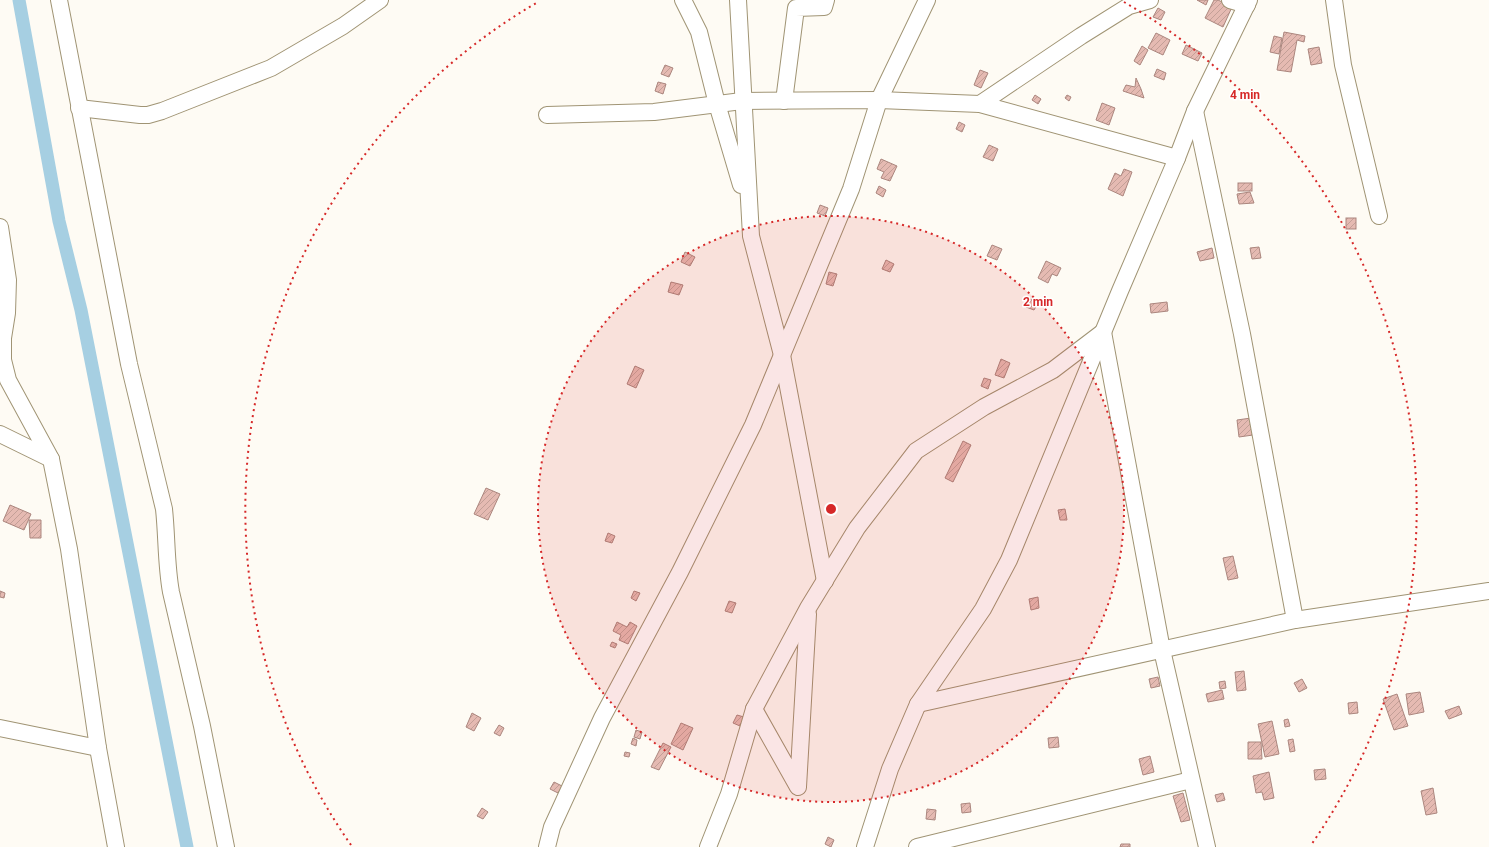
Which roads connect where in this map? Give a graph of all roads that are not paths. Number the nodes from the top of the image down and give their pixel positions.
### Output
1 (59, 0) edge
2 (380, 0) edge
3 (683, 0) edge
4 (738, 0) edge
5 (826, 0) edge
6 (927, 0) edge
7 (1150, 0) edge
8 (1230, 0) edge
9 (1334, 0) edge
10 (1122, 3) edge
11 (1248, 3) edge
12 (880, 100) junction
13 (742, 101) junction
14 (784, 101) junction
15 (717, 104) junction
16 (980, 104) junction
17 (79, 108) junction
18 (1195, 110) junction
19 (547, 116) dead end
20 (1177, 158) junction
21 (749, 212) junction
22 (1379, 216) dead end
23 (0, 227) edge
24 (1103, 332) junction
25 (782, 355) junction
26 (0, 434) edge
27 (51, 459) junction
28 (825, 581) junction
29 (1489, 591) edge
30 (808, 608) junction
31 (1295, 620) junction
32 (1162, 650) junction
33 (918, 704) junction
34 (754, 709) junction
35 (0, 728) edge
36 (98, 748) junction
37 (1191, 780) junction
38 (116, 847) edge
39 (226, 847) edge
40 (547, 847) edge
41 (708, 847) edge
42 (864, 847) edge
43 (917, 847) edge
44 (1206, 847) edge

1 - 17 street
2 - 17 street
3 - 15 street
4 - 13 street
5 - 14 street
6 - 12 street
7 - 10 street
8 - 11 street
9 - 22 street
10 - 16 street
11 - 18 street
12 - 14 street
12 - 16 street
12 - 25 street
13 - 14 street
13 - 15 street
13 - 21 street
15 - 19 street
15 - 21 street
16 - 20 street
17 - 39 street
18 - 20 street
18 - 31 street
20 - 24 street
21 - 25 street
23 - 27 street
24 - 28 street
24 - 32 street
24 - 33 street
25 - 28 street
25 - 40 street
26 - 27 street
27 - 36 street
28 - 30 street
29 - 31 street
30 - 34 street
30 - 34 street
31 - 32 street
32 - 33 street
32 - 37 street
33 - 42 street
34 - 41 street
35 - 36 street
36 - 38 street
37 - 43 street
37 - 44 street

